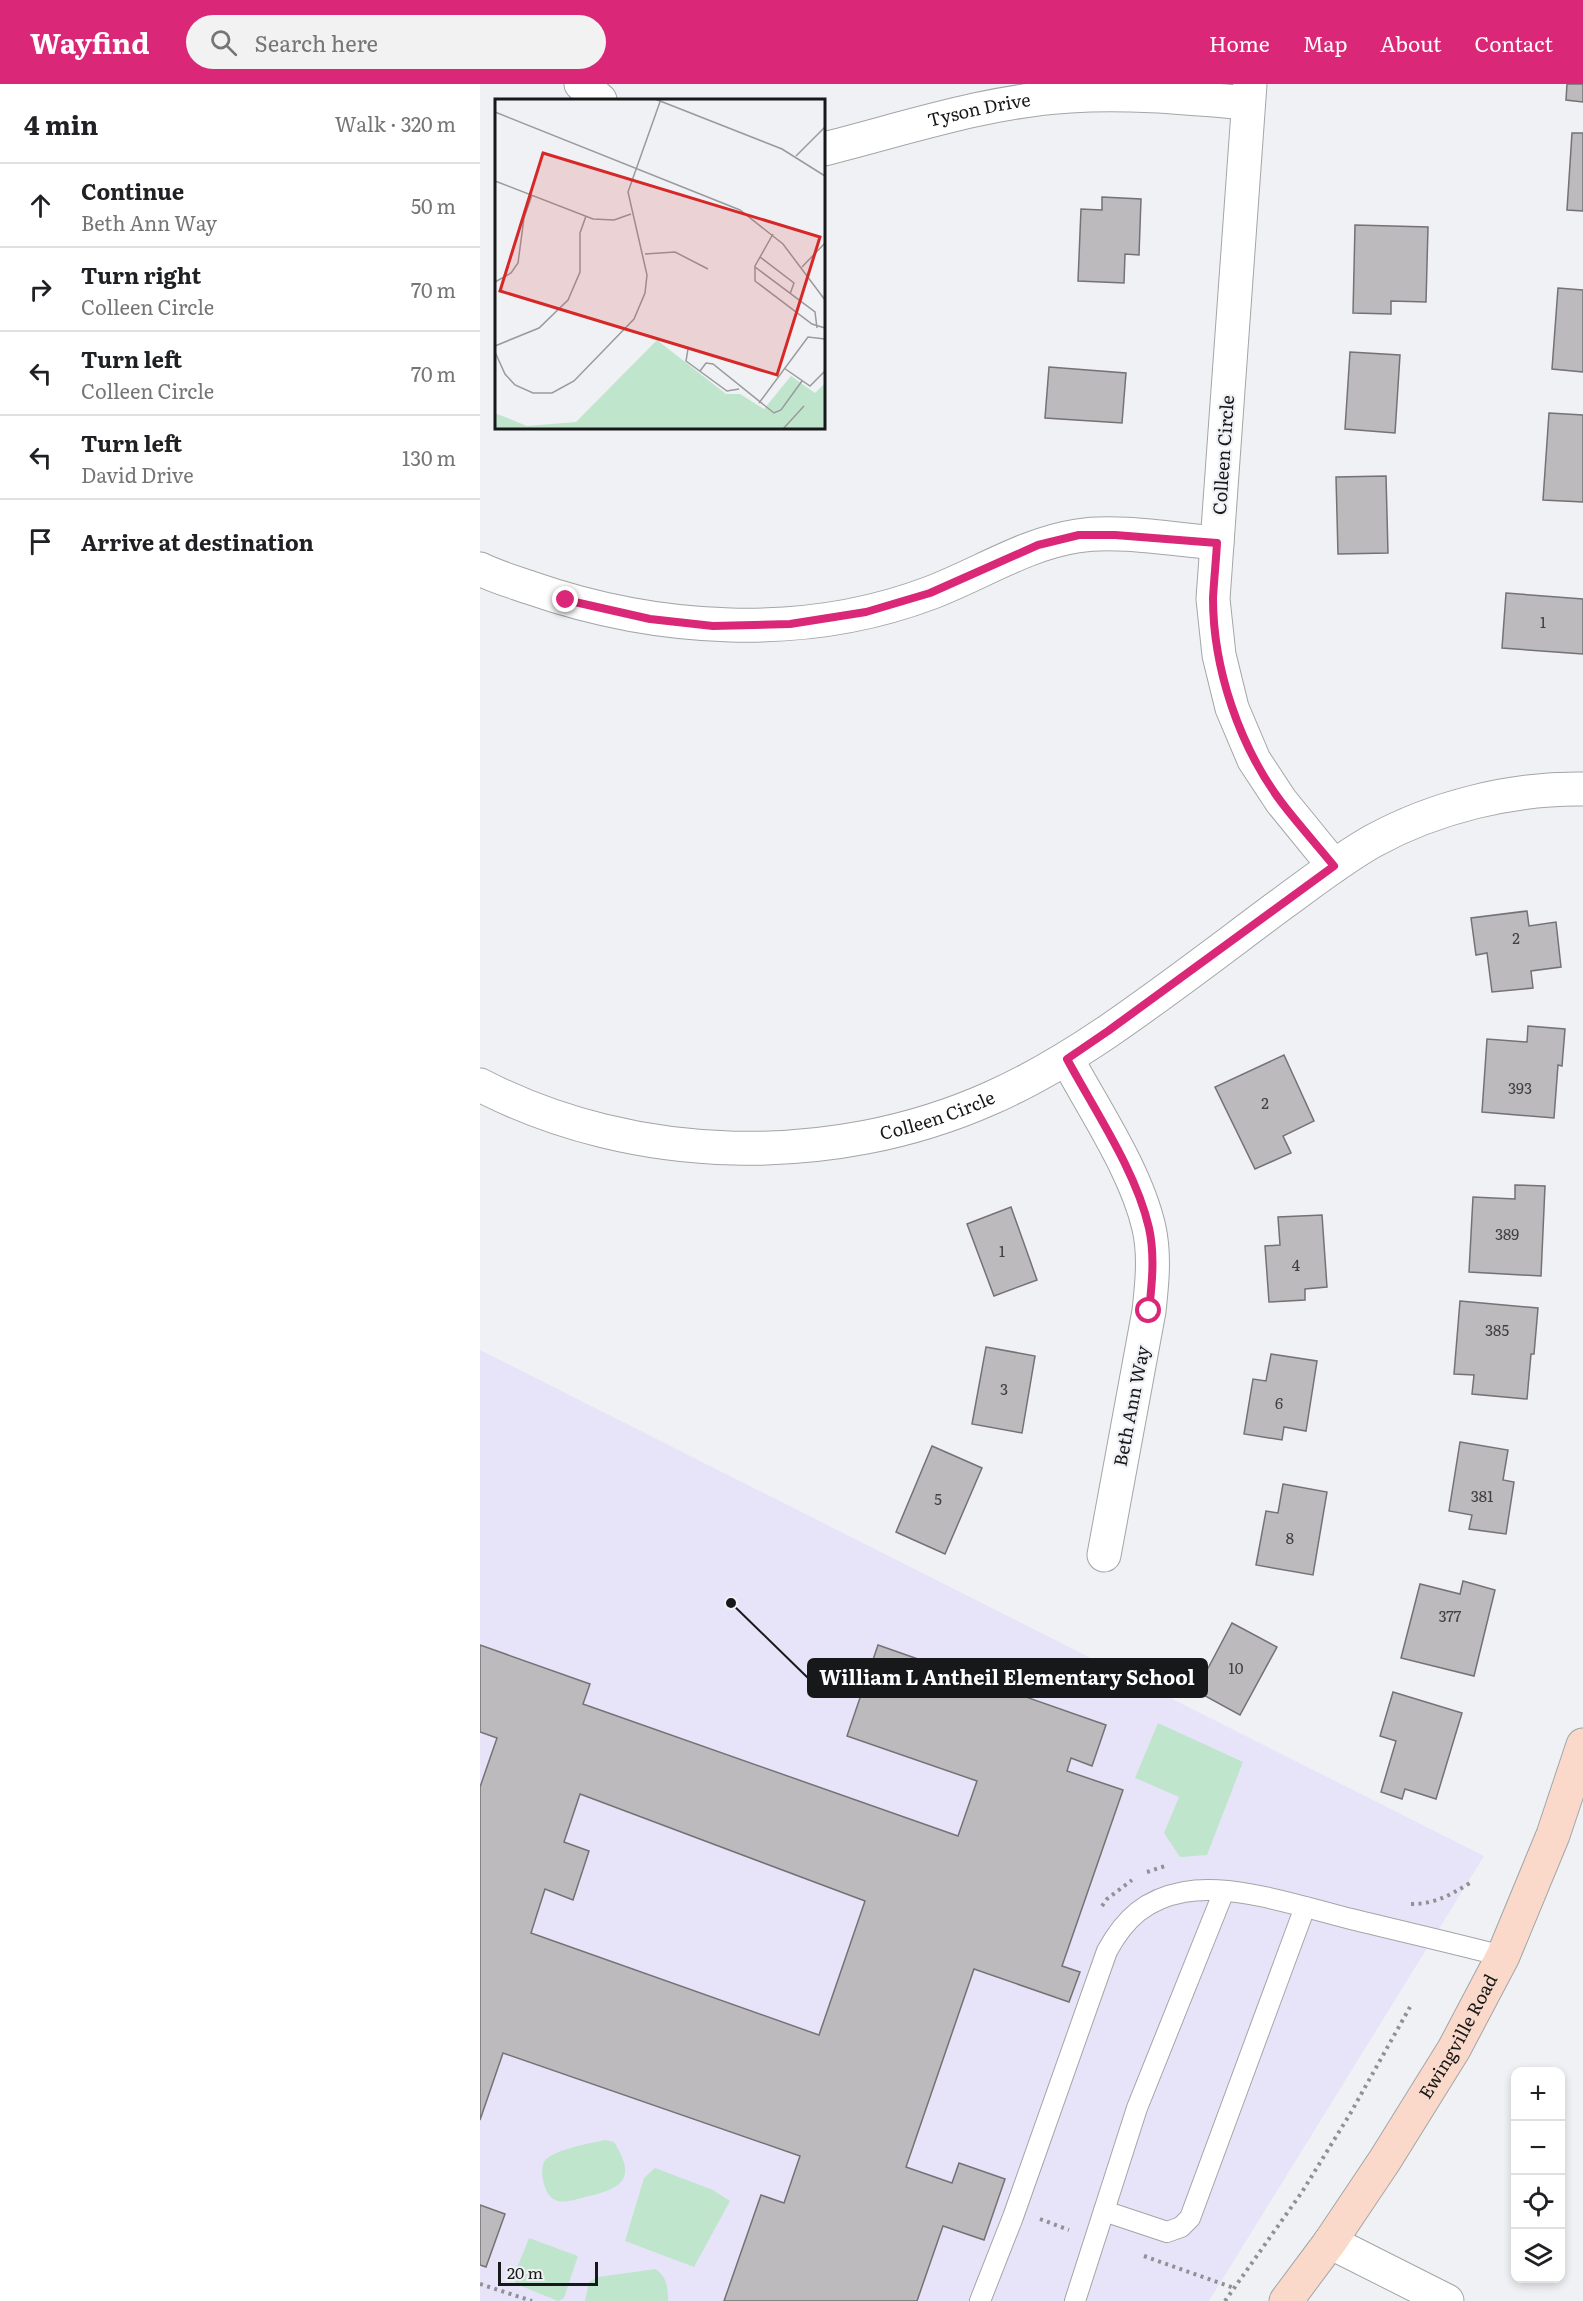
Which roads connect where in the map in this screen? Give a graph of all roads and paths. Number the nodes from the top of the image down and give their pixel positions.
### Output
1 (581, 84) edge
2 (1249, 93) edge
3 (599, 99) edge
4 (825, 149) edge
5 (1217, 543) junction
6 (480, 569) edge
7 (1583, 789) edge
8 (1334, 866) junction
9 (1067, 1059) junction
10 (480, 1085) edge
11 (1104, 1555) dead end
12 (1583, 1745) edge
13 (1224, 1891) junction
14 (1305, 1907) junction
15 (1503, 1956) junction
16 (1410, 2007) dead end
17 (1104, 2211) junction
18 (1330, 2242) junction
19 (480, 2284) edge
20 (532, 2301) edge
21 (980, 2301) edge
22 (1075, 2301) edge
23 (1225, 2301) edge
24 (1286, 2301) edge
25 (1448, 2301) edge

1 - 3 street
2 - 4 street, Tyson Drive
2 - 5 street, Colleen Circle
5 - 6 street
5 - 8 street, Colleen Circle
7 - 8 street, Colleen Circle
8 - 9 street, Colleen Circle
9 - 10 street, Colleen Circle
9 - 11 street, Beth Ann Way
12 - 15 main road, Ewingville Road
13 - 14 lane
13 - 17 lane
13 - 21 lane
14 - 15 lane
14 - 17 lane
15 - 18 main road, Ewingville Road
16 - 23 path
17 - 22 lane
18 - 24 main road, Ewingville Road
18 - 25 street
19 - 20 path

